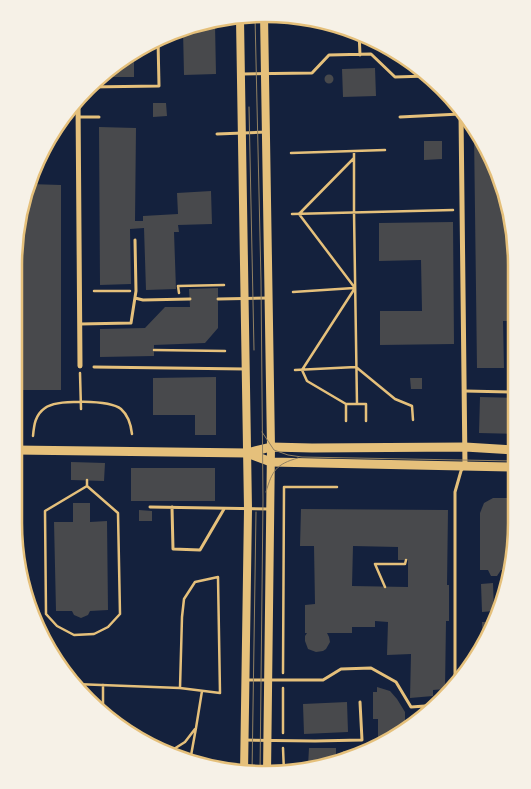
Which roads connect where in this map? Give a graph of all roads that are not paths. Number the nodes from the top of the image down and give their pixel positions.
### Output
1 (264, 22) edge
2 (240, 24) edge
3 (359, 42) edge
4 (158, 48) edge
5 (360, 54) junction
6 (265, 73) junction
7 (241, 74) junction
8 (417, 76) edge
9 (102, 86) edge
10 (78, 112) edge
11 (455, 114) edge
12 (78, 117) junction
13 (99, 117) dead end
14 (400, 117) dead end
15 (461, 122) edge
16 (266, 132) junction
17 (242, 133) junction
18 (217, 134) dead end
19 (135, 240) dead end
20 (135, 298) junction
21 (218, 298) dead end
22 (244, 298) junction
23 (269, 298) junction
24 (190, 299) dead end
25 (80, 324) junction
26 (80, 366) road end
27 (94, 367) dead end
28 (245, 369) junction
29 (465, 391) junction
30 (508, 392) edge
31 (271, 447) junction
32 (465, 447) junction
33 (22, 450) edge
34 (508, 450) edge
35 (247, 453) junction
36 (271, 462) junction
37 (465, 466) junction
38 (508, 467) edge
39 (150, 507) dead end
40 (172, 507) junction
41 (225, 508) junction
42 (248, 509) junction
43 (271, 509) junction
44 (455, 675) edge
45 (245, 680) junction
46 (268, 680) junction
47 (360, 702) dead end
48 (425, 706) edge
49 (244, 740) junction
50 (268, 740) junction
51 (244, 765) edge
52 (267, 766) edge

1 - 6 street
2 - 7 street
3 - 5 lane
4 - 9 lane
5 - 6 lane
5 - 8 lane
6 - 7 lane
6 - 16 street
7 - 17 street
10 - 12 street
11 - 14 lane
12 - 13 lane
12 - 25 street
15 - 29 street
16 - 17 lane
16 - 23 street
17 - 18 lane
17 - 22 street
19 - 20 lane
20 - 24 lane
20 - 25 lane
21 - 22 lane
22 - 23 lane
22 - 28 street
23 - 31 street
25 - 26 street
27 - 28 lane
28 - 35 street
29 - 30 lane
29 - 32 street
31 - 32 main road
31 - 35 main road
31 - 36 street
32 - 34 main road
32 - 37 street
33 - 35 main road
35 - 36 main road
35 - 42 street
36 - 37 main road
36 - 43 street
37 - 38 main road
37 - 44 lane
39 - 40 lane
40 - 41 lane
40 - 41 lane
41 - 42 lane
42 - 43 lane
42 - 45 street
43 - 46 street
45 - 46 lane
45 - 49 street
46 - 48 lane
46 - 50 street
47 - 50 lane
49 - 50 lane
49 - 51 street
50 - 52 street

